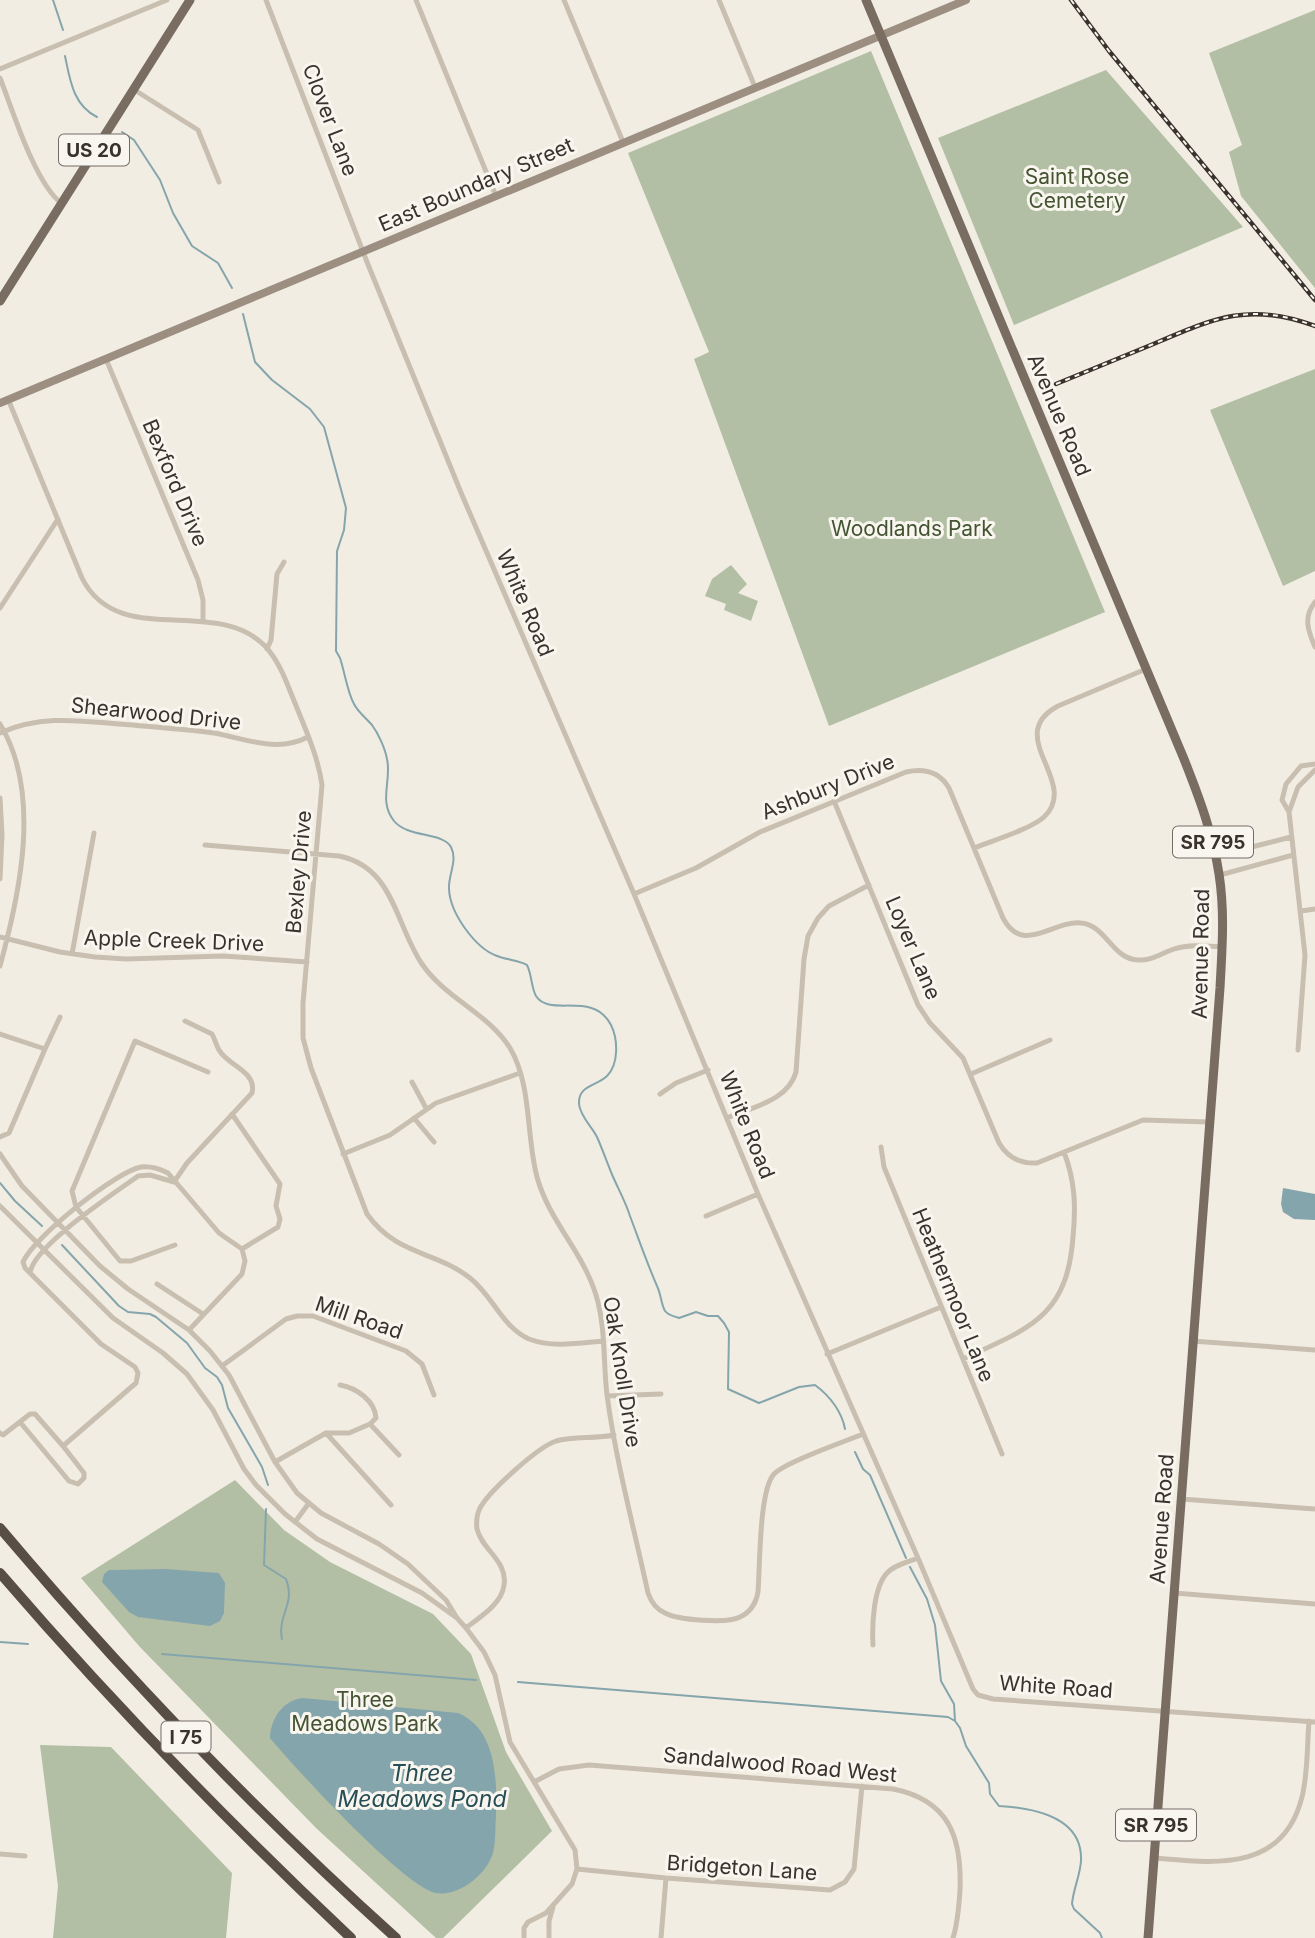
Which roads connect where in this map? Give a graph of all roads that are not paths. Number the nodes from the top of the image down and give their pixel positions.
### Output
1 (167, 0) edge
2 (190, 0) edge
3 (266, 0) edge
4 (416, 0) edge
5 (564, 0) edge
6 (719, 0) edge
7 (866, 0) edge
8 (966, 0) edge
9 (881, 35) junction
10 (0, 69) edge
11 (0, 78) edge
12 (755, 88) junction
13 (134, 89) junction
14 (623, 142) junction
15 (219, 182) dead end
16 (496, 196) junction
17 (61, 202) junction
18 (363, 251) junction
19 (0, 301) edge
20 (106, 359) junction
21 (4, 401) edge
22 (58, 519) junction
23 (284, 562) dead end
24 (1315, 602) edge
25 (0, 608) edge
26 (203, 622) junction
27 (1315, 647) edge
28 (267, 649) junction
29 (1146, 669) junction
30 (0, 724) edge
31 (2, 732) edge
32 (308, 737) junction
33 (1315, 764) edge
34 (1315, 770) edge
35 (0, 798) edge
36 (834, 801) junction
37 (1289, 812) junction
38 (94, 833) dead end
39 (1291, 836) junction
40 (205, 845) dead end
41 (974, 848) junction
42 (316, 854) junction
43 (1293, 855) junction
44 (1216, 856) junction
45 (1220, 875) junction
46 (0, 879) edge
47 (869, 885) junction
48 (634, 894) junction
49 (1315, 909) edge
50 (1301, 911) junction
51 (0, 937) edge
52 (8, 939) junction
53 (1223, 947) junction
54 (72, 954) junction
55 (307, 962) junction
56 (0, 966) edge
57 (60, 1017) dead end
58 (185, 1021) dead end
59 (0, 1034) edge
60 (1050, 1040) dead end
61 (45, 1049) junction
62 (1298, 1050) dead end
63 (708, 1070) junction
64 (208, 1072) dead end
65 (520, 1073) junction
66 (971, 1074) junction
67 (412, 1082) dead end
68 (660, 1094) dead end
69 (426, 1108) junction
70 (232, 1114) junction
71 (414, 1118) junction
72 (727, 1118) junction
73 (1209, 1122) junction
74 (0, 1137) edge
75 (434, 1142) dead end
76 (881, 1147) dead end
77 (1064, 1152) junction
78 (0, 1154) edge
79 (343, 1154) junction
80 (174, 1182) junction
81 (758, 1194) junction
82 (0, 1206) edge
83 (76, 1207) junction
84 (84, 1215) junction
85 (706, 1216) dead end
86 (58, 1223) junction
87 (64, 1230) junction
88 (37, 1244) junction
89 (175, 1245) dead end
90 (243, 1249) junction
91 (44, 1251) junction
92 (30, 1273) junction
93 (157, 1284) dead end
94 (941, 1307) junction
95 (203, 1314) junction
96 (189, 1330) junction
97 (603, 1341) junction
98 (1192, 1341) junction
99 (1315, 1350) edge
100 (827, 1354) junction
101 (963, 1359) junction
102 (222, 1366) junction
103 (340, 1385) dead end
104 (661, 1394) dead end
105 (434, 1395) dead end
106 (607, 1396) junction
107 (20, 1422) junction
108 (370, 1424) junction
109 (0, 1433) edge
110 (326, 1433) junction
111 (863, 1434) junction
112 (614, 1435) junction
113 (63, 1446) junction
114 (1002, 1454) dead end
115 (399, 1455) dead end
116 (275, 1462) junction
117 (1181, 1499) junction
118 (309, 1503) junction
119 (391, 1505) dead end
120 (1315, 1509) edge
121 (295, 1522) junction
122 (0, 1528) edge
123 (918, 1558) junction
124 (0, 1573) edge
125 (1174, 1593) junction
126 (1315, 1604) edge
127 (457, 1618) junction
128 (466, 1628) junction
129 (873, 1645) dead end
130 (1165, 1711) junction
131 (1312, 1722) edge
132 (534, 1782) junction
133 (862, 1786) junction
134 (0, 1854) edge
135 (25, 1856) dead end
136 (1154, 1858) junction
137 (577, 1869) junction
138 (666, 1878) junction
139 (556, 1902) junction
140 (351, 1938) edge
141 (396, 1938) edge
142 (524, 1938) edge
143 (549, 1938) edge
144 (662, 1938) edge
145 (953, 1938) edge
146 (1148, 1938) edge

1 - 10 street
2 - 13 main road, US 20
3 - 18 street, Clover Lane
4 - 16 street
5 - 14 street
6 - 12 street
7 - 9 main road, SR 795
8 - 9 street, East Boundary Street
9 - 12 street, East Boundary Street
9 - 29 main road, Avenue Road / SR 795
11 - 17 street
12 - 14 street, East Boundary Street
13 - 15 street
13 - 17 main road, US 20
14 - 16 street, East Boundary Street
16 - 18 street, East Boundary Street
17 - 19 main road, US 20
18 - 20 street, East Boundary Street
18 - 48 street, White Road
20 - 21 street, East Boundary Street
20 - 26 street, Bexford Drive
21 - 22 street, Bexley Drive
22 - 25 street
22 - 26 street, Bexley Drive
23 - 28 street
24 - 27 street
26 - 28 street, Bexley Drive
28 - 32 street, Bexley Drive
29 - 41 street
29 - 44 main road, Avenue Road / SR 795
30 - 31 street
31 - 32 street, Shearwood Drive
31 - 52 street
32 - 42 street, Bexley Drive
33 - 37 street
34 - 37 street
35 - 46 street
36 - 41 street, Ashbury Drive
36 - 47 street, Loyer Lane
36 - 48 street, Ashbury Drive
37 - 39 street
38 - 54 street
39 - 43 street
39 - 44 street
40 - 42 street, Oak Knoll Drive
41 - 53 street, Ashbury Drive
42 - 55 street, Bexley Drive
42 - 65 street, Oak Knoll Drive
43 - 45 street
43 - 50 street
44 - 45 main road, Avenue Road / SR 795
45 - 53 main road, Avenue Road / SR 795
47 - 66 street, Loyer Lane
47 - 72 street
48 - 63 street, White Road
49 - 50 street
50 - 62 street
51 - 52 street, Apple Creek Drive
52 - 54 street, Apple Creek Drive
52 - 56 street
53 - 73 main road, Avenue Road / SR 795
54 - 55 street, Apple Creek Drive
55 - 79 street, Bexley Drive
57 - 61 street
58 - 70 street
59 - 61 street
60 - 66 street
61 - 74 street
63 - 68 street
63 - 72 street, White Road
64 - 83 street
65 - 69 street
65 - 97 street, Oak Knoll Drive
66 - 77 street, Loyer Lane
67 - 69 street
69 - 71 street
70 - 80 street
70 - 90 street
71 - 75 street
71 - 79 street
72 - 81 street, White Road
73 - 77 street, Loyer Lane
73 - 98 main road, Avenue Road / SR 795
76 - 94 street, Heathermoor Lane
77 - 101 street
78 - 86 street
79 - 97 street, Bexley Drive
80 - 83 street
80 - 84 street
80 - 90 street
81 - 85 street
81 - 100 street, White Road
82 - 88 street
83 - 84 street
83 - 86 street
84 - 87 street
84 - 89 street
86 - 87 street
86 - 88 street
87 - 91 street
87 - 96 street
88 - 91 street
88 - 92 street
90 - 95 street
91 - 92 street
91 - 121 street
92 - 113 street
93 - 95 street
94 - 100 street
94 - 101 street, Heathermoor Lane
95 - 96 street
96 - 102 street
97 - 106 street, Oak Knoll Drive
98 - 99 street
98 - 117 main road, Avenue Road / SR 795
100 - 111 street, White Road
101 - 114 street, Heathermoor Lane
102 - 105 street, Mill Road
102 - 116 street
103 - 108 street
104 - 106 street
106 - 112 street, Oak Knoll Drive
107 - 109 street
107 - 113 street
107 - 113 street
108 - 110 street
108 - 115 street
110 - 116 street
110 - 119 street
111 - 112 street, Oak Knoll Drive
111 - 123 street, White Road
112 - 128 street
116 - 118 street
117 - 120 street
117 - 125 main road, Avenue Road / SR 795
118 - 121 street
118 - 127 street
121 - 127 street
122 - 141 highway, I 75
123 - 129 street
123 - 130 street, White Road
124 - 140 highway, I 75
125 - 126 street
125 - 130 main road, Avenue Road / SR 795
127 - 128 street
128 - 132 street
130 - 131 street, White Road
130 - 136 main road, Avenue Road / SR 795
131 - 136 street
132 - 133 street, Sandalwood Road West
132 - 137 street
133 - 138 street, Bridgeton Lane
133 - 145 street, Sandalwood Road West
134 - 135 street
136 - 146 main road, Avenue Road / SR 795
137 - 138 street, Bridgeton Lane
137 - 139 street
138 - 144 street
139 - 142 street
139 - 143 street

